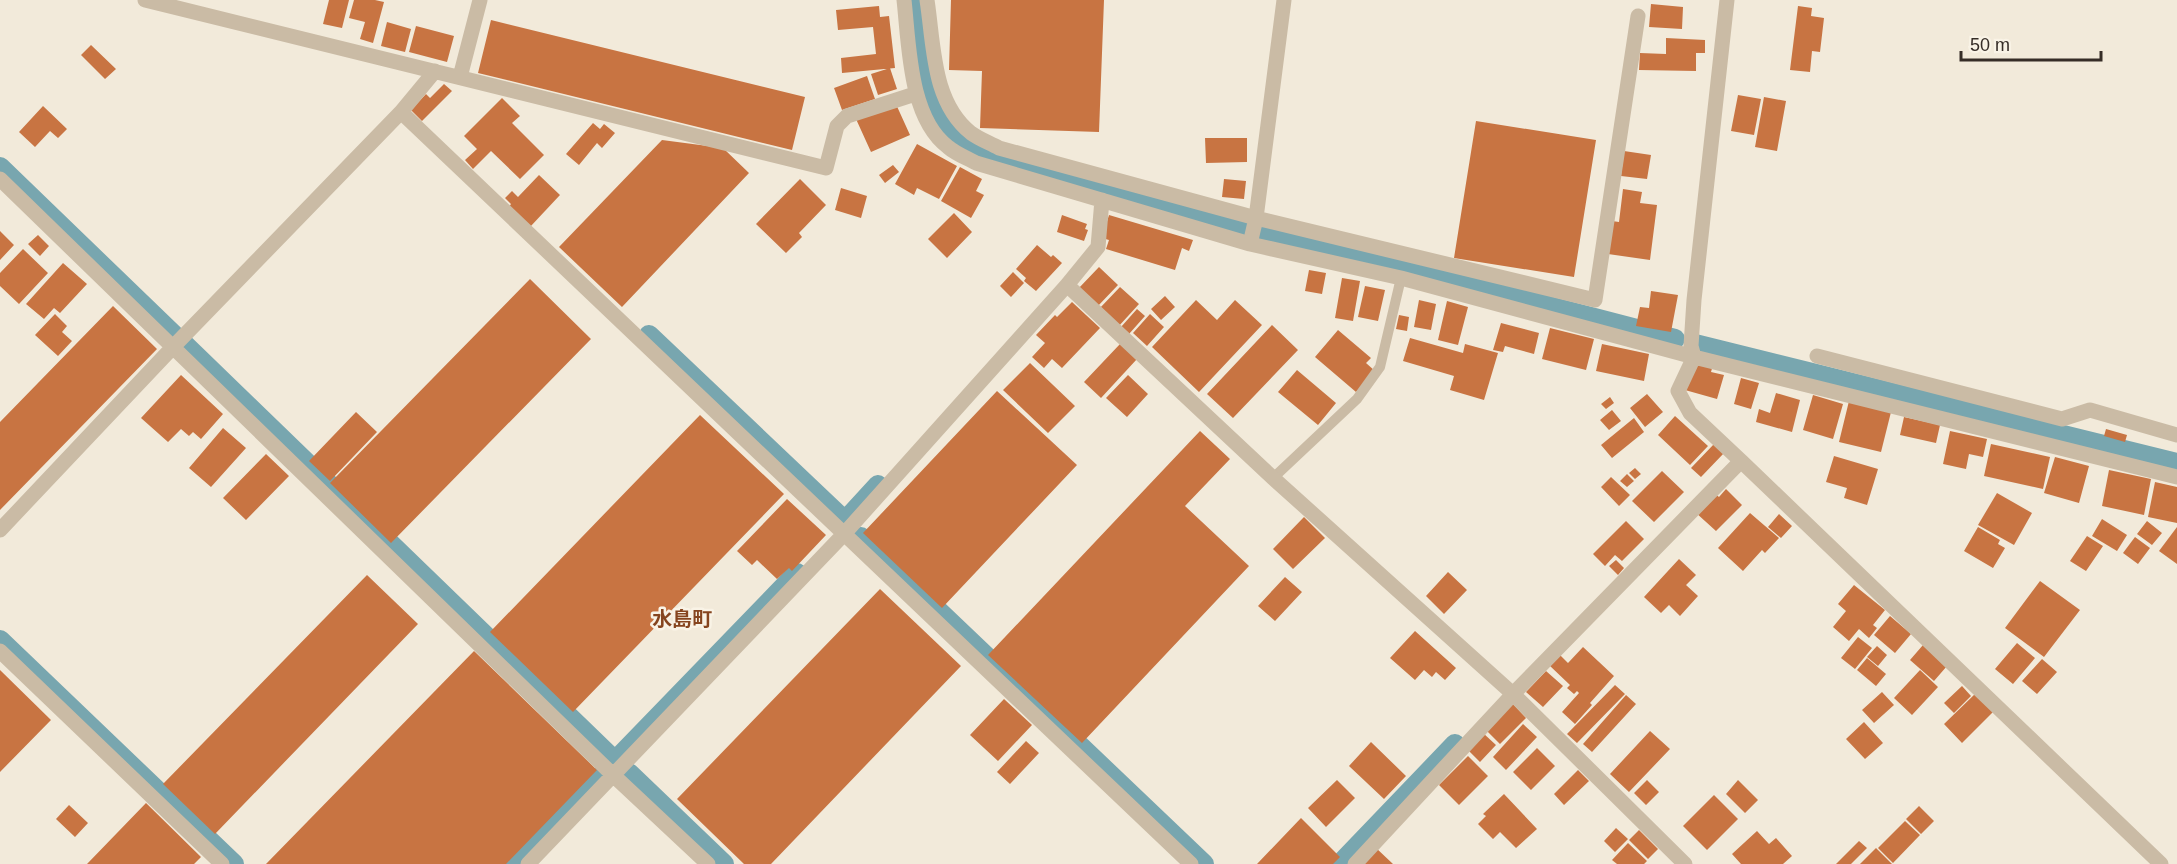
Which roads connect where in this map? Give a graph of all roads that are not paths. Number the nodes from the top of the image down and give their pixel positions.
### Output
1 (145, 0) edge
2 (480, 0) edge
3 (904, 0) edge
4 (927, 0) edge
5 (1284, 0) edge
6 (1727, 0) edge
7 (1638, 16) dead end
8 (435, 71) junction
9 (460, 77) junction
10 (915, 94) junction
11 (401, 112) junction
12 (925, 117) junction
13 (949, 123) junction
14 (0, 179) edge
15 (1102, 200) junction
16 (1256, 218) junction
17 (1250, 244) junction
18 (1401, 278) junction
19 (1067, 285) junction
20 (173, 347) junction
21 (1816, 356) dead end
22 (1694, 357) junction
23 (2177, 435) edge
24 (1741, 461) junction
25 (2177, 477) edge
26 (1273, 478) junction
27 (0, 530) edge
28 (844, 534) junction
29 (0, 651) edge
30 (1513, 694) junction
31 (613, 775) junction
32 (222, 864) edge
33 (528, 864) edge
34 (708, 864) edge
35 (1191, 864) edge
36 (1355, 864) edge
37 (1685, 864) edge
38 (2161, 864) edge

1 - 8 street
2 - 9 street
3 - 10 street
4 - 13 street
5 - 16 street
6 - 22 street
7 - 16 street
8 - 9 street
8 - 11 street
9 - 10 street
10 - 12 street
11 - 20 street
11 - 28 street
12 - 13 street
12 - 15 street
13 - 16 street
14 - 20 street
15 - 17 street
15 - 19 street
16 - 17 street
17 - 18 street
18 - 22 street
18 - 26 lane
19 - 26 street
19 - 28 street
20 - 27 street
20 - 31 street
21 - 23 street
22 - 24 street
22 - 25 street
24 - 30 street
24 - 38 street
26 - 30 street
28 - 31 street
28 - 35 street
29 - 32 street
30 - 36 street
30 - 37 street
31 - 33 street
31 - 34 street

